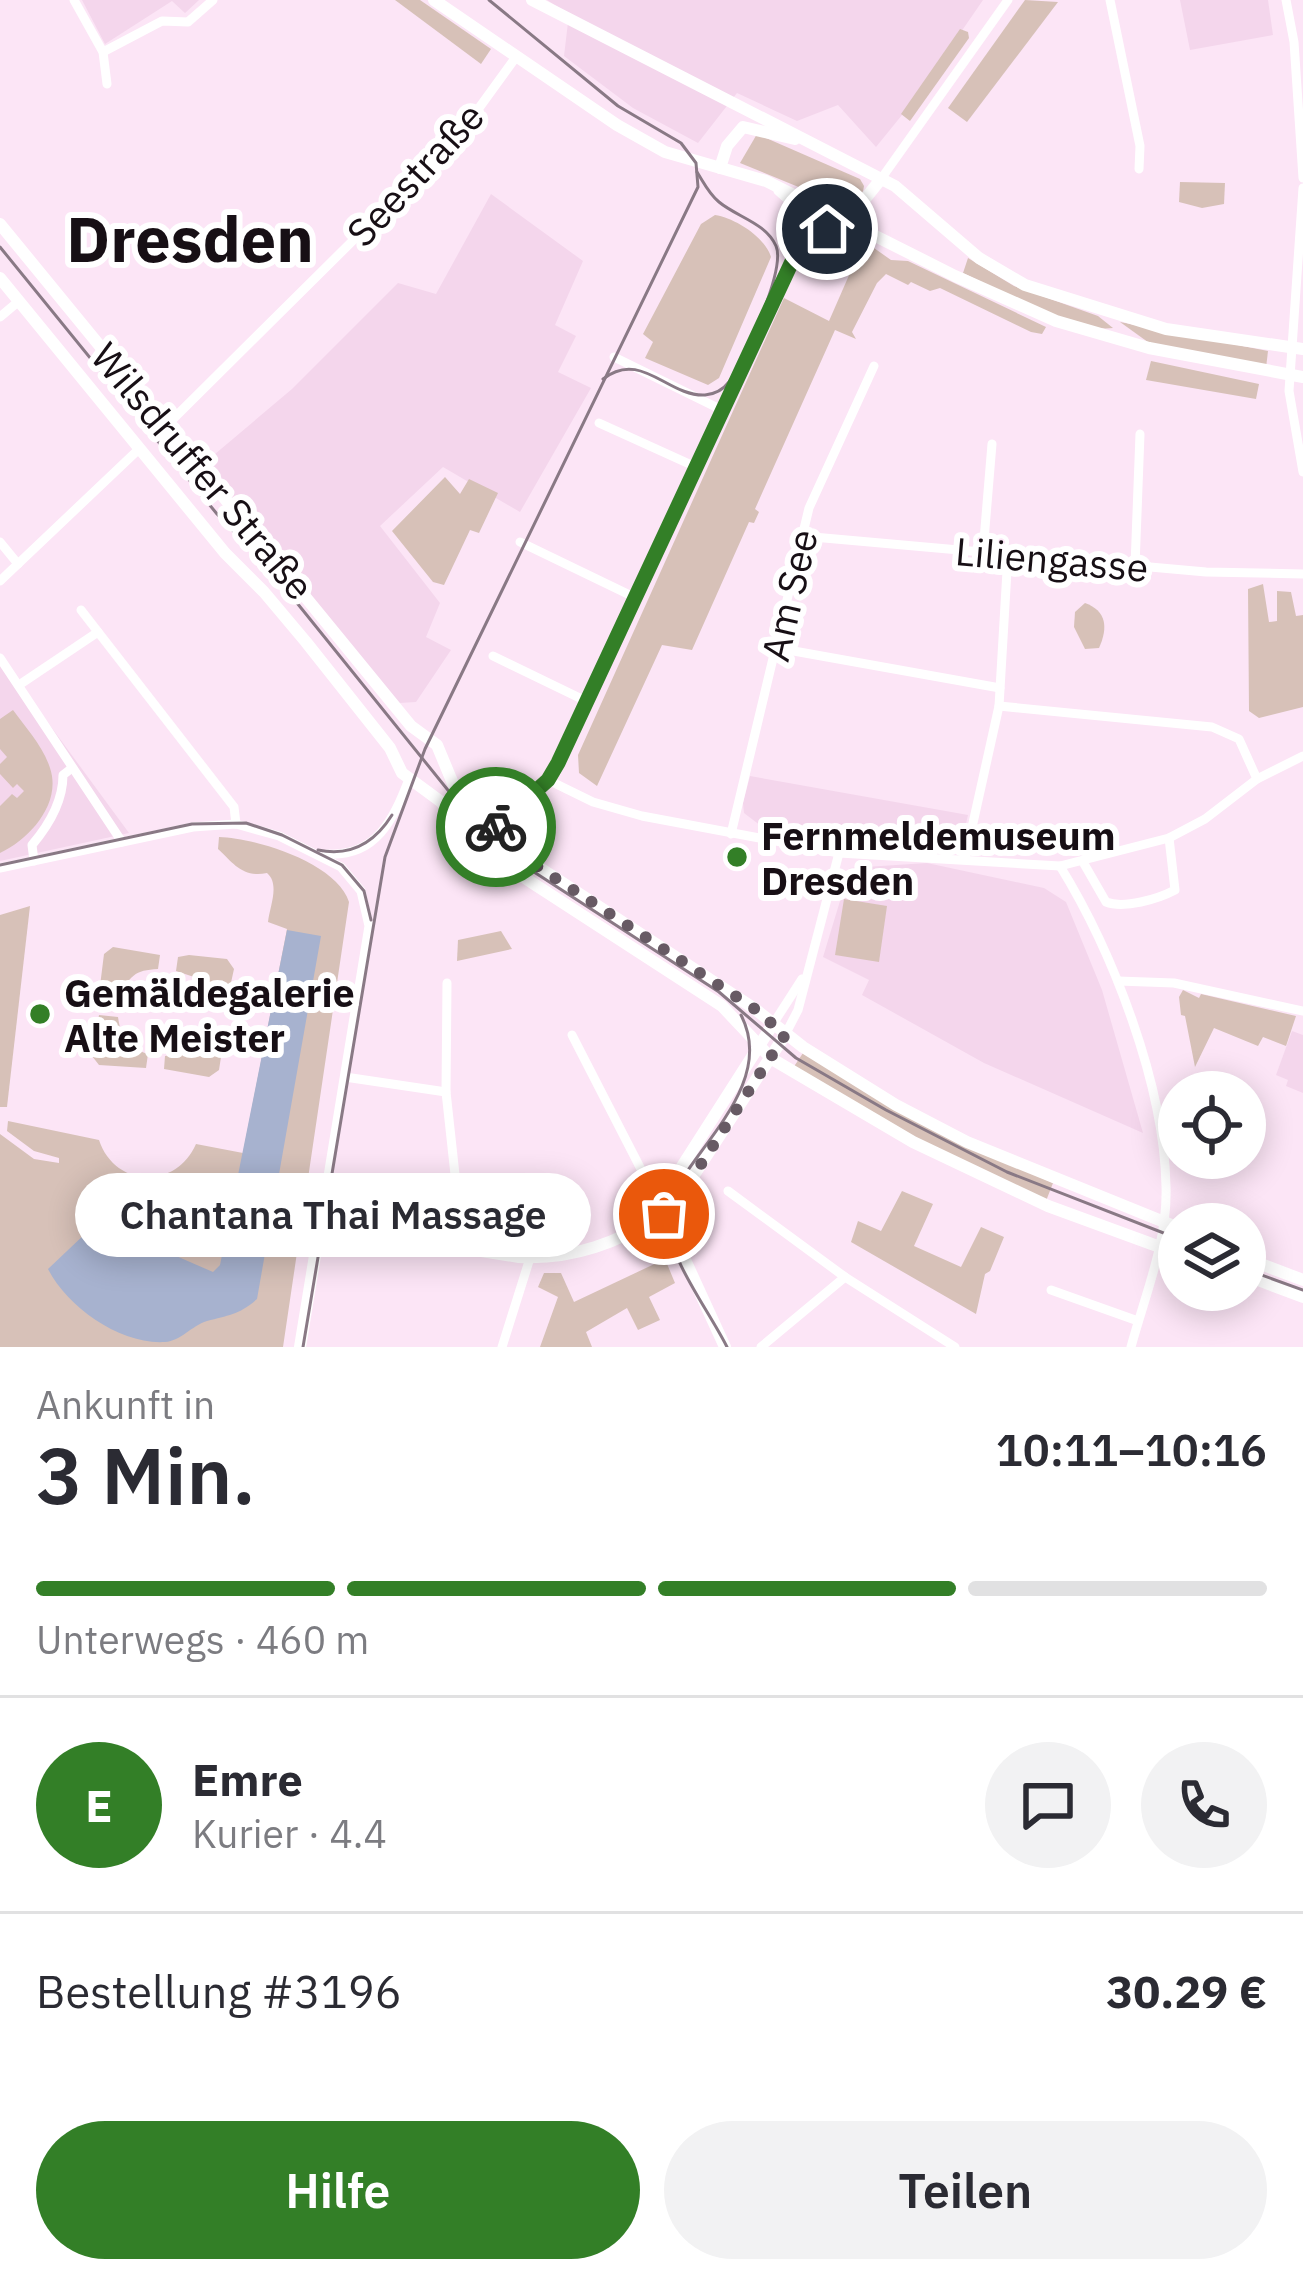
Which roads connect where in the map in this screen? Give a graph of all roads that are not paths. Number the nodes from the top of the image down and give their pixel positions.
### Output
1 (74, 0) edge
2 (213, 0) edge
3 (434, 0) edge
4 (532, 0) edge
5 (1008, 0) edge
6 (1110, 0) edge
7 (1286, 0) edge
8 (103, 52) junction
9 (516, 57) junction
10 (107, 84) dead end
11 (802, 140) junction
12 (720, 168) junction
13 (1139, 169) dead end
14 (1303, 178) edge
15 (881, 179) junction
16 (766, 181) junction
17 (1303, 188) edge
18 (849, 219) junction
19 (0, 224) edge
20 (796, 253) junction
21 (0, 278) edge
22 (19, 301) junction
23 (0, 317) edge
24 (1297, 349) edge
25 (614, 357) dead end
26 (874, 366) dead end
27 (1296, 376) edge
28 (722, 410) junction
29 (599, 422) dead end
30 (165, 427) junction
31 (1140, 434) dead end
32 (992, 444) dead end
33 (139, 449) junction
34 (696, 467) junction
35 (1303, 472) edge
36 (802, 536) junction
37 (0, 542) edge
38 (520, 542) dead end
39 (983, 552) junction
40 (1008, 554) junction
41 (18, 564) junction
42 (1135, 566) junction
43 (1303, 574) edge
44 (0, 581) edge
45 (636, 598) junction
46 (81, 610) dead end
47 (98, 632) junction
48 (777, 648) junction
49 (493, 656) dead end
50 (0, 658) edge
51 (20, 685) junction
52 (1000, 688) junction
53 (588, 702) junction
54 (999, 706) junction
55 (1303, 756) edge
56 (72, 768) junction
57 (409, 779) junction
58 (1257, 779) junction
59 (548, 780) junction
60 (236, 824) junction
61 (491, 831) junction
62 (731, 834) junction
63 (1169, 838) junction
64 (122, 842) junction
65 (310, 850) junction
66 (838, 853) junction
67 (965, 859) junction
68 (34, 861) junction
69 (1083, 862) junction
70 (1060, 866) junction
71 (0, 868) edge
72 (805, 975) junction
73 (1118, 981) junction
74 (447, 982) dead end
75 (1303, 1011) edge
76 (773, 1024) junction
77 (572, 1035) dead end
78 (785, 1035) junction
79 (758, 1046) junction
80 (772, 1059) junction
81 (345, 1078) junction
82 (446, 1091) junction
83 (728, 1191) dead end
84 (1164, 1203) edge
85 (665, 1211) junction
86 (1158, 1220) edge
87 (320, 1225) junction
88 (1158, 1246) edge
89 (463, 1248) junction
90 (1158, 1254) edge
91 (530, 1258) junction
92 (1266, 1266) edge
93 (845, 1277) junction
94 (1303, 1280) edge
95 (1266, 1283) edge
96 (1051, 1289) dead end
97 (1303, 1297) edge
98 (1138, 1321) junction
99 (300, 1347) edge
100 (502, 1347) edge
101 (724, 1347) edge
102 (761, 1347) edge
103 (956, 1347) edge
104 (1131, 1347) edge

1 - 8 street
2 - 8 street
3 - 9 street
4 - 11 street
5 - 15 street
6 - 13 street
7 - 14 street
8 - 10 street
9 - 12 street
9 - 30 street, Seestraße
11 - 12 street
11 - 15 street
12 - 16 street
15 - 18 street
15 - 24 street
16 - 18 street
16 - 20 street
17 - 24 street
18 - 20 street
18 - 27 street
19 - 30 street, Wilsdruffer Straße
20 - 28 street
21 - 22 street, Wilsdruffer Straße
22 - 23 street
22 - 33 street, Wilsdruffer Straße
24 - 27 street
25 - 28 street
26 - 36 street, Am See
27 - 35 street
28 - 34 street
29 - 34 street
30 - 61 street, Wilsdruffer Straße
31 - 42 street
32 - 39 street
33 - 41 street
33 - 57 street, Wilsdruffer Straße
34 - 45 street
36 - 39 street, Liliengasse
36 - 48 street, Am See
37 - 41 street
38 - 45 street
39 - 40 street, Liliengasse
40 - 42 street, Liliengasse
40 - 52 street
41 - 44 street
42 - 43 street, Liliengasse
45 - 53 street
46 - 47 street
47 - 51 street
47 - 60 street
48 - 52 street
48 - 62 street, Am See
49 - 53 street
50 - 51 street
51 - 56 street
52 - 54 street
53 - 59 street
54 - 58 street
54 - 67 street
55 - 58 street
56 - 64 street
56 - 68 street
57 - 65 street
57 - 79 street, Wilsdruffer Straße
58 - 63 street
59 - 61 street
59 - 62 street
60 - 64 street
60 - 65 street
61 - 76 street, Wilsdruffer Straße
62 - 66 street
63 - 69 street
63 - 69 street
64 - 68 street
65 - 81 street
66 - 67 street
66 - 72 street
67 - 70 street
68 - 71 street
69 - 70 street
70 - 73 street
72 - 76 street
72 - 78 street
73 - 75 street
73 - 84 street
74 - 82 street
76 - 78 street, Wilsdruffer Straße
76 - 79 street
77 - 85 street
78 - 80 street
78 - 86 street, Wilsdruffer Straße
79 - 80 street, Wilsdruffer Straße
79 - 85 street
80 - 85 street
80 - 88 street, Wilsdruffer Straße
81 - 82 street
81 - 87 street
82 - 89 street
83 - 93 street
85 - 91 street
85 - 101 street
87 - 89 street
87 - 99 street
89 - 91 street
90 - 98 street
91 - 100 street
92 - 94 street
93 - 102 street
93 - 103 street
95 - 97 street
96 - 98 street
98 - 104 street

